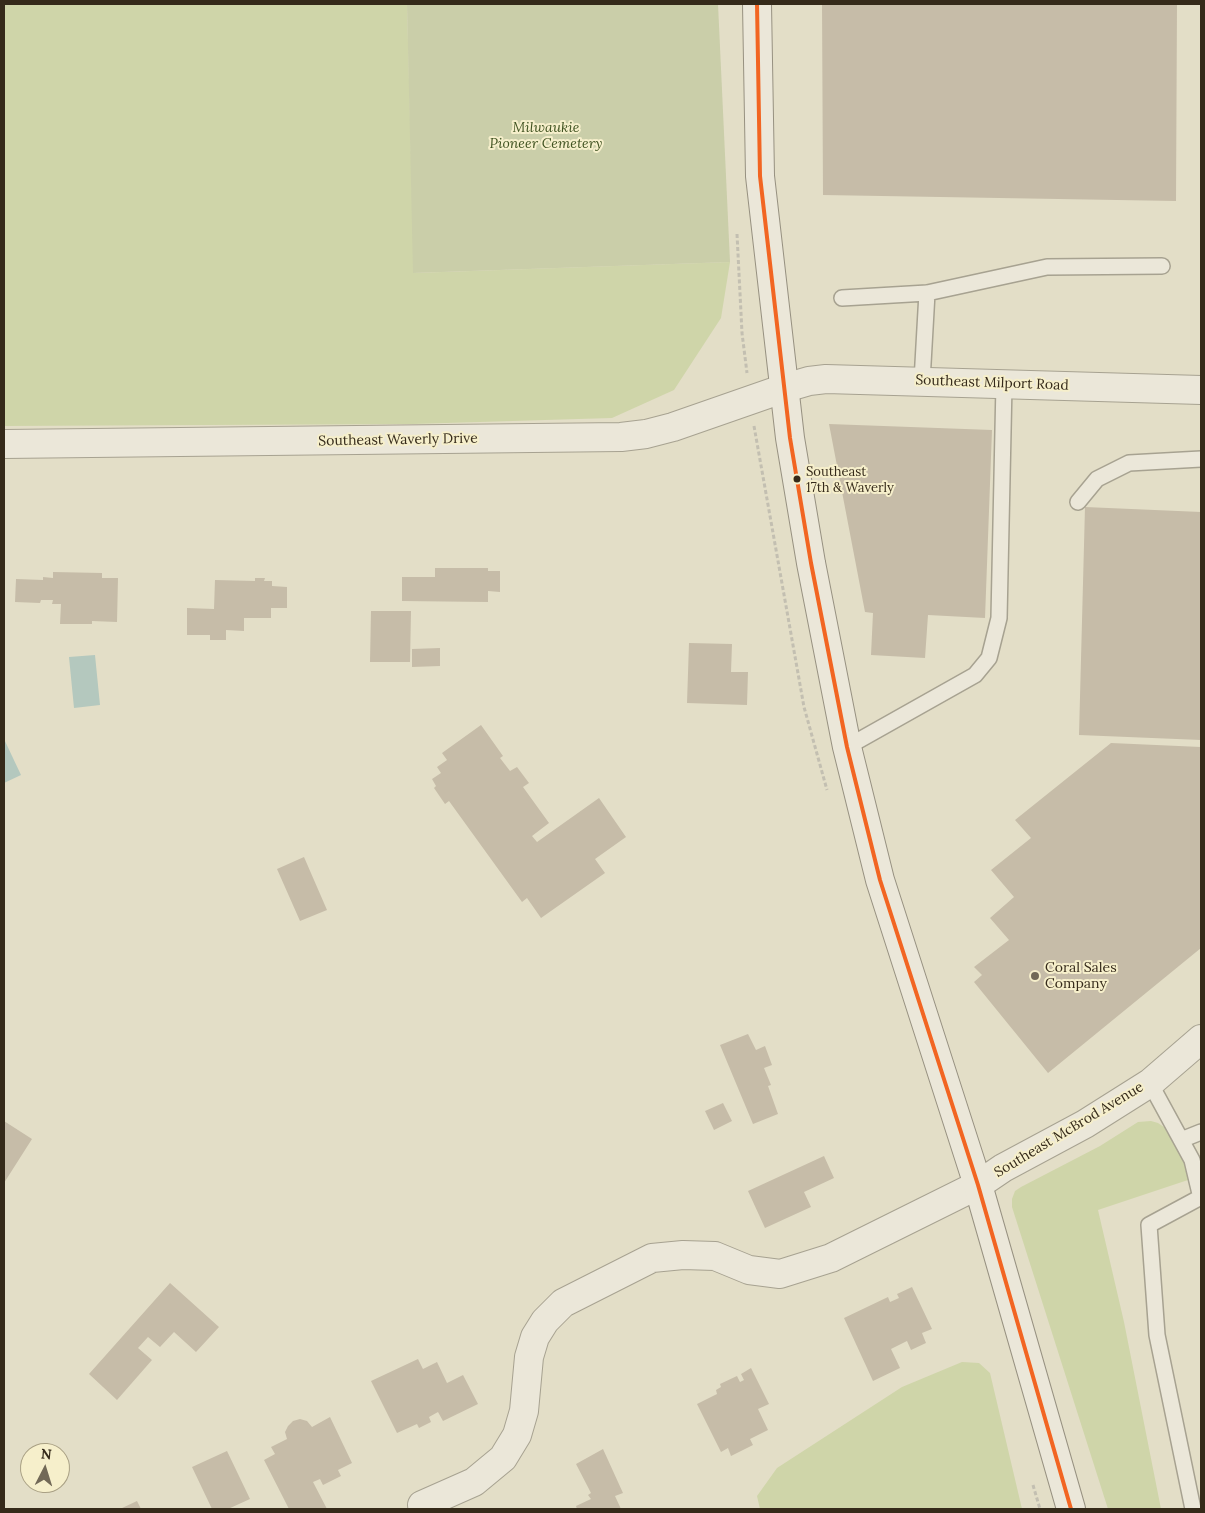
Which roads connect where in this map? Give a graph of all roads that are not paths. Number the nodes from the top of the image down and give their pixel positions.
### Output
1 (757, 4) edge
2 (1162, 266) dead end
3 (927, 293) junction
4 (842, 298) dead end
5 (922, 381) junction
6 (1004, 384) junction
7 (785, 388) junction
8 (1201, 390) edge
9 (4, 444) edge
10 (1201, 459) edge
11 (1078, 502) dead end
12 (847, 747) junction
13 (1201, 1039) edge
14 (1150, 1082) junction
15 (1201, 1132) edge
16 (1181, 1140) junction
17 (978, 1185) junction
18 (1201, 1197) edge
19 (422, 1505) dead end
20 (1071, 1509) edge
21 (1193, 1509) edge

1 - 7 street
2 - 3 lane
3 - 4 lane
3 - 5 lane
5 - 6 street, Southeast Milport Road
5 - 7 street, Southeast Milport Road
6 - 8 street, Southeast Milport Road
6 - 12 lane
7 - 9 street, Southeast Waverly Drive
7 - 12 street
10 - 11 lane
12 - 17 street
13 - 14 street, Southeast McBrod Avenue
14 - 16 lane
14 - 17 street, Southeast McBrod Avenue
15 - 16 lane
16 - 18 lane
17 - 19 street, Southeast McBrod Avenue
17 - 20 street
18 - 21 lane

